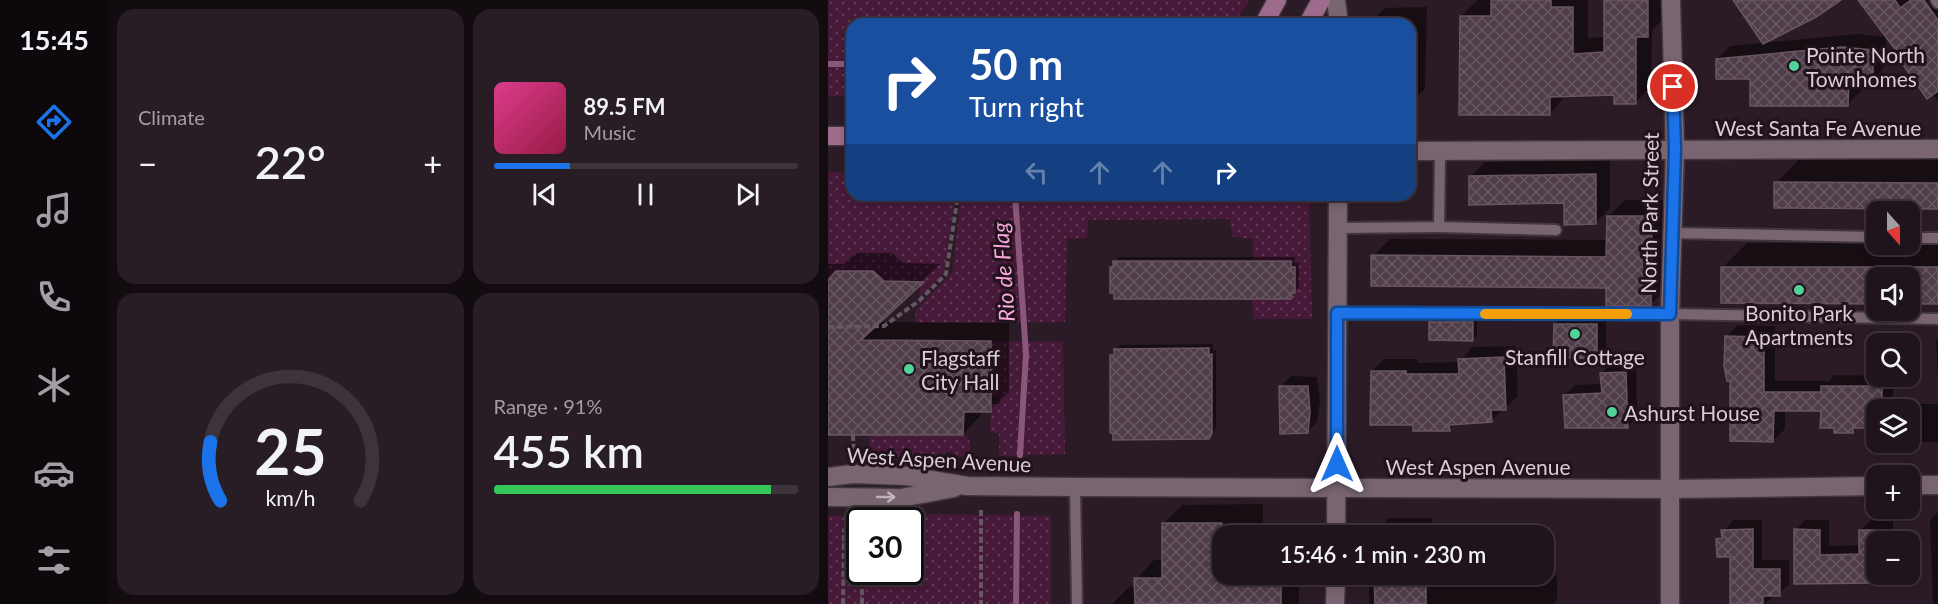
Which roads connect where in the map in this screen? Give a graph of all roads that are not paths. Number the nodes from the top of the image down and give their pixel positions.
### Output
1 (1277, 0) edge
2 (1321, 0) edge
3 (1336, 0) edge
4 (1671, 2) edge
5 (1267, 18) edge
6 (1311, 18) edge
7 (1338, 18) edge
8 (828, 136) edge
9 (846, 136) edge
10 (1938, 149) edge
11 (1675, 150) junction
12 (1416, 151) edge
13 (1440, 151) junction
14 (1338, 201) edge
15 (1439, 227) junction
16 (1338, 228) junction
17 (1556, 230) dead end
18 (1672, 233) junction
19 (1866, 237) edge
20 (1920, 238) edge
21 (1938, 238) edge
22 (1337, 313) junction
23 (1670, 314) junction
24 (1938, 319) edge
25 (828, 477) edge
26 (1920, 485) edge
27 (1938, 485) edge
28 (967, 486) junction
29 (1866, 486) edge
30 (1075, 487) junction
31 (1337, 489) junction
32 (1671, 489) junction
33 (828, 497) edge
34 (1336, 525) edge
35 (1336, 585) edge
36 (1077, 604) edge
37 (1335, 604) edge
38 (1670, 604) edge

1 - 5 main road
2 - 6 main road
3 - 7 street
4 - 11 street, North Park Street
8 - 9 main road
10 - 11 street, West Santa Fe Avenue
11 - 13 street, West Santa Fe Avenue
11 - 18 street, North Park Street
12 - 13 street, West Santa Fe Avenue
13 - 15 lane
14 - 16 street
15 - 16 lane
15 - 17 lane
16 - 22 street
18 - 19 lane
18 - 23 street, North Park Street
20 - 21 lane
22 - 23 lane
22 - 31 street
23 - 24 lane
23 - 32 street, North Park Street
25 - 28 street, West Aspen Avenue
26 - 27 street
28 - 30 street, West Aspen Avenue
33 -> 28 street
29 - 32 street, West Aspen Avenue
30 - 31 street, West Aspen Avenue
30 - 36 lane
31 - 32 street, West Aspen Avenue
31 - 34 street
32 - 38 street, North Park Street
35 - 37 street

